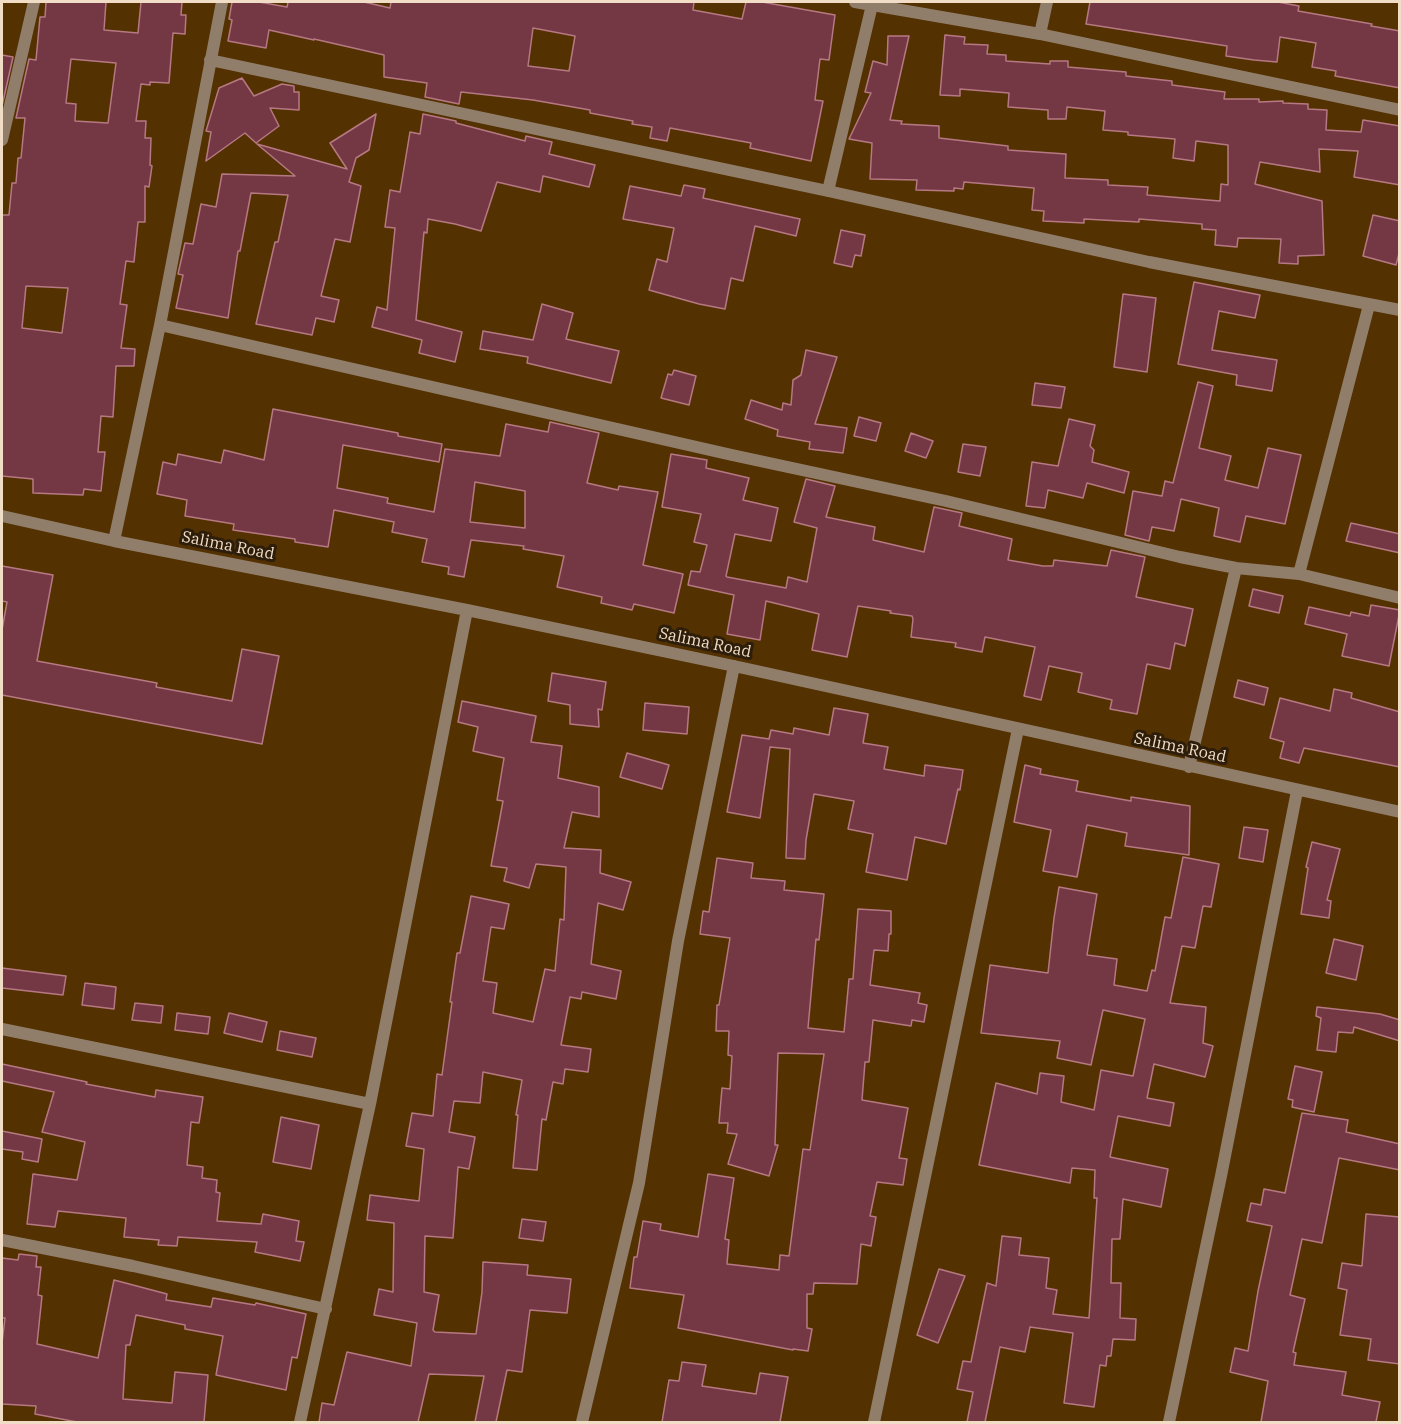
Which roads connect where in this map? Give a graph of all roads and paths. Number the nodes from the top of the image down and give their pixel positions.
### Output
1 (34, 2) edge
2 (222, 2) edge
3 (855, 2) edge
4 (1047, 2) edge
5 (872, 5) junction
6 (1040, 34) junction
7 (210, 60) junction
8 (1400, 110) edge
9 (2, 140) edge
10 (828, 191) junction
11 (1369, 305) junction
12 (1400, 310) edge
13 (160, 325) junction
14 (2, 516) edge
15 (114, 541) junction
16 (1236, 568) junction
17 (1299, 574) junction
18 (1400, 598) edge
19 (467, 610) junction
20 (734, 666) junction
21 (1018, 729) junction
22 (1190, 767) junction
23 (1297, 790) junction
24 (1400, 812) edge
25 (2, 1029) edge
26 (370, 1104) junction
27 (2, 1240) edge
28 (326, 1309) junction
29 (300, 1422) edge
30 (582, 1422) edge
31 (874, 1422) edge
32 (1169, 1422) edge

1 - 9 street
2 - 7 street
3 - 5 street
4 - 6 street
5 - 6 street
5 - 10 street
6 - 8 street
7 - 10 street
7 - 13 street
10 - 11 street
11 - 12 street
11 - 17 street
13 - 15 street
13 - 16 street
14 - 15 street, Salima Road
15 - 19 street, Salima Road
16 - 17 street
16 - 22 street
17 - 18 street
19 - 20 street, Salima Road
19 - 26 street
20 - 21 street, Salima Road
20 - 30 street
21 - 22 street, Salima Road
21 - 31 street
22 - 23 street, Salima Road
23 - 24 street, Salima Road
23 - 32 street
25 - 26 street
26 - 28 street
27 - 28 street
28 - 29 street

